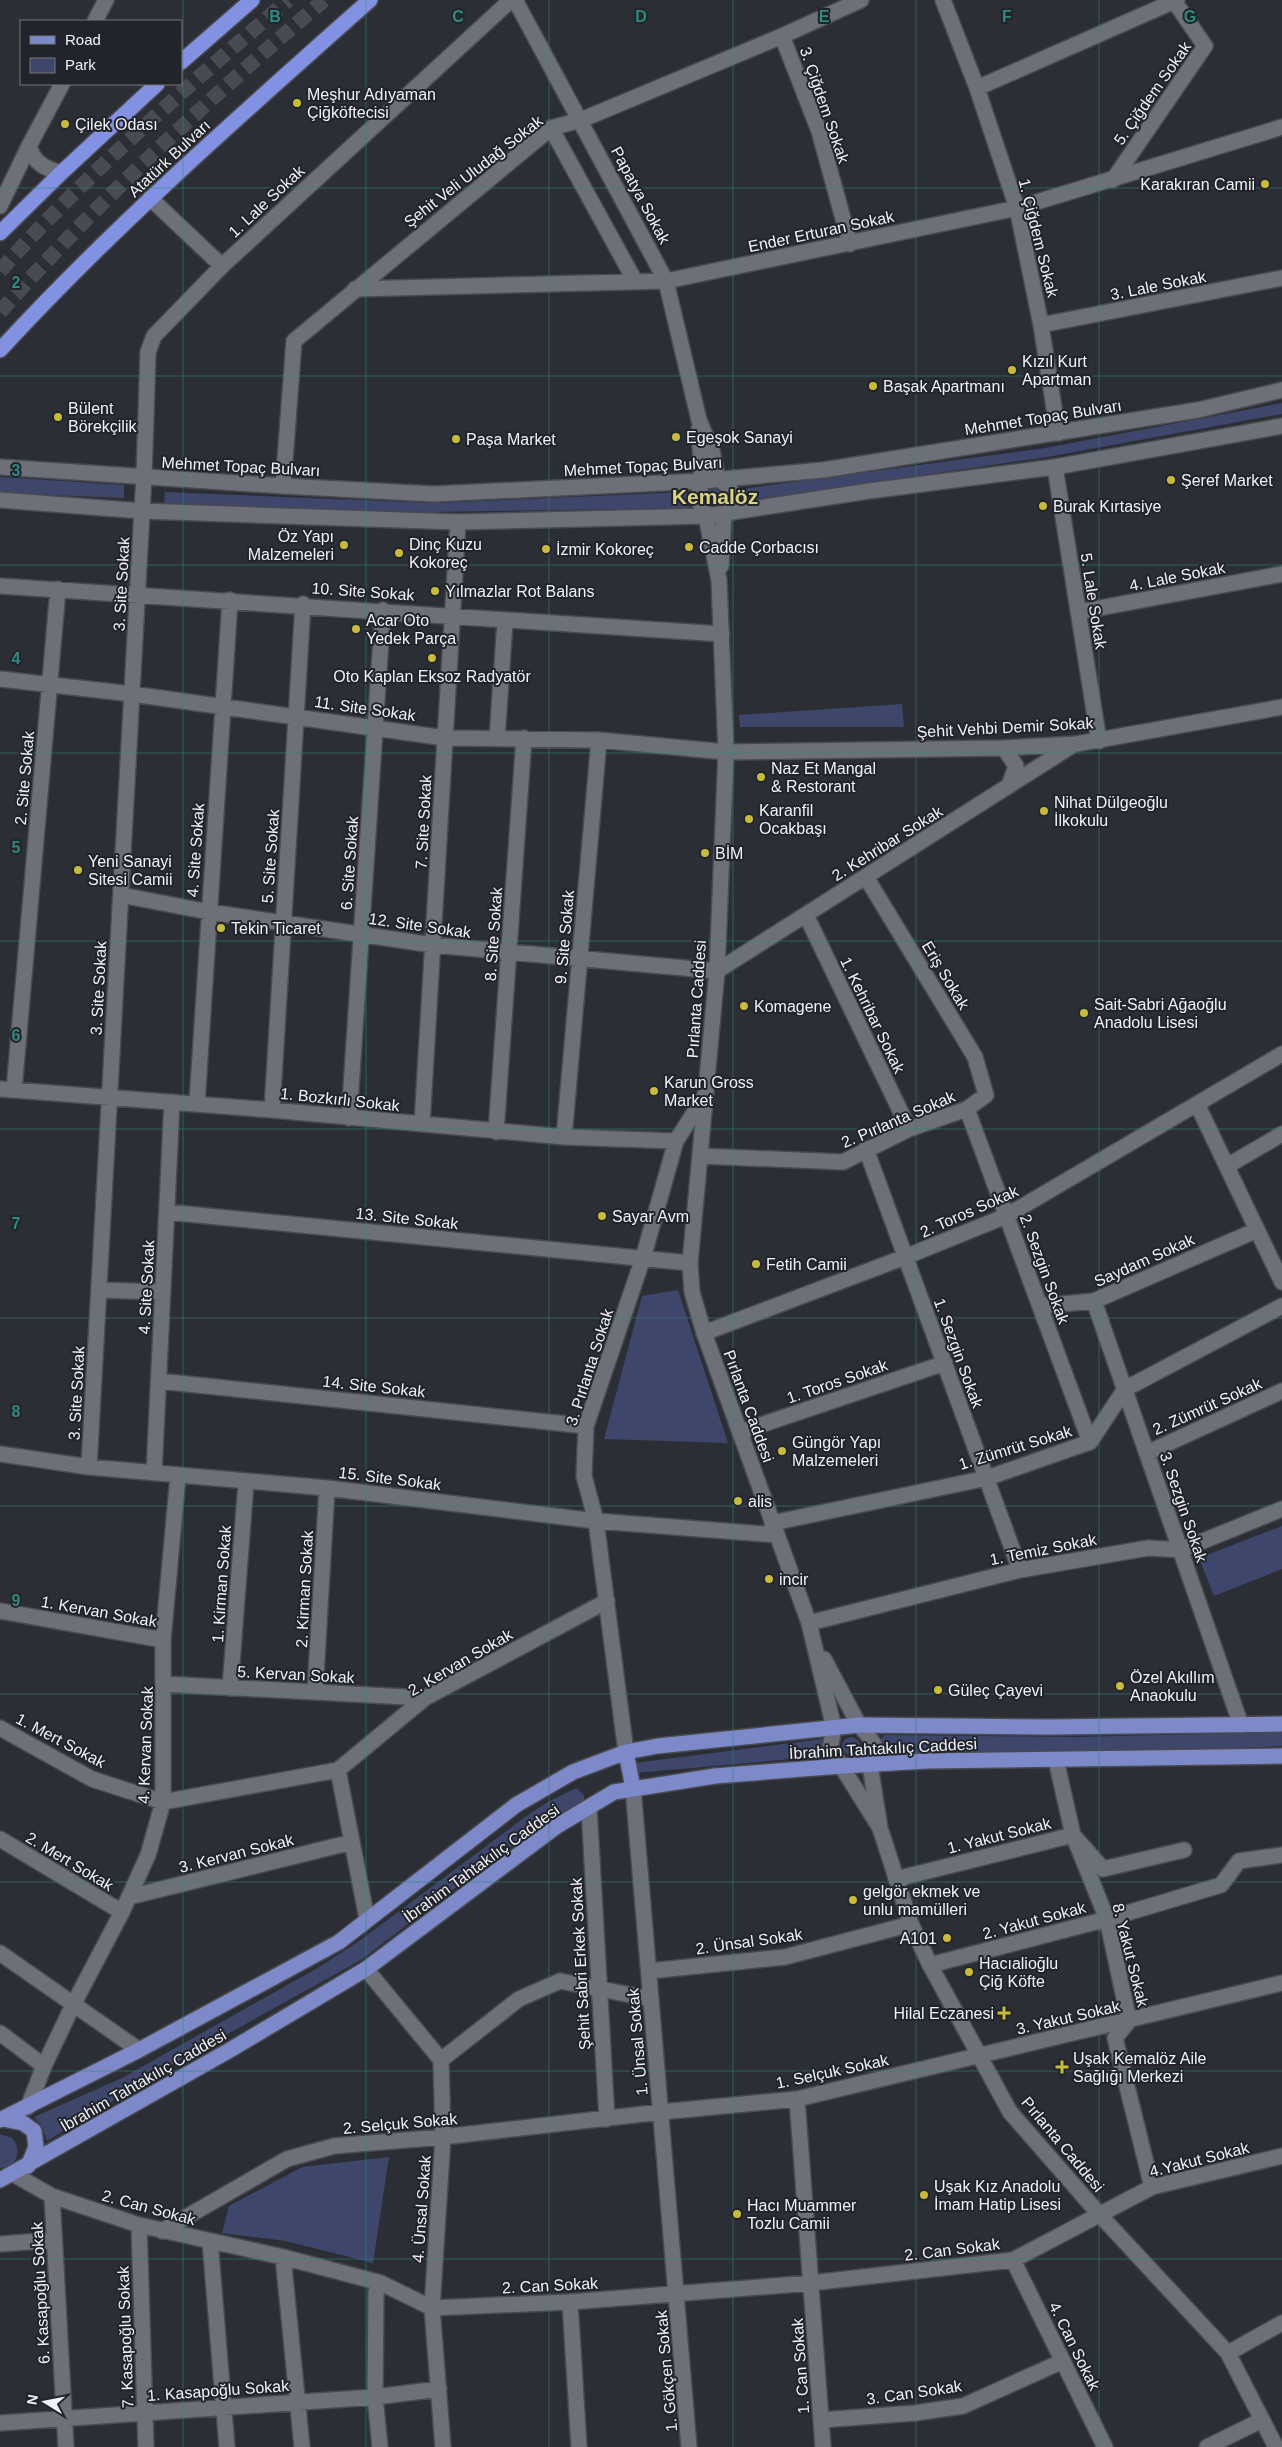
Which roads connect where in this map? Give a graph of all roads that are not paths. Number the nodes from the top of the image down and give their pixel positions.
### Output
1 (106, 0) edge
2 (252, 0) edge
3 (370, 0) edge
4 (510, 0) edge
5 (516, 0) edge
6 (861, 0) edge
7 (943, 0) edge
8 (1175, 0) edge
9 (96, 20) edge
10 (782, 36) junction
11 (182, 61) edge
12 (61, 85) edge
13 (156, 85) edge
14 (977, 88) junction
15 (581, 120) junction
16 (1282, 127) edge
17 (551, 128) junction
18 (29, 146) junction
19 (61, 173) junction
20 (1113, 180) junction
21 (150, 198) junction
22 (0, 206) edge
23 (1017, 208) junction
24 (0, 234) edge
25 (850, 244) junction
26 (222, 266) junction
27 (1282, 278) edge
28 (666, 280) junction
29 (635, 281) junction
30 (354, 289) junction
31 (1041, 325) junction
32 (0, 350) edge
33 (1282, 390) edge
34 (700, 420) junction
35 (1282, 426) edge
36 (1058, 433) junction
37 (0, 467) edge
38 (1055, 467) junction
39 (144, 477) junction
40 (718, 479) junction
41 (702, 481) junction
42 (282, 486) junction
43 (0, 500) edge
44 (142, 512) junction
45 (724, 514) junction
46 (706, 516) junction
47 (458, 522) junction
48 (1282, 574) edge
49 (719, 580) junction
50 (0, 586) edge
51 (58, 589) junction
52 (138, 594) junction
53 (230, 600) junction
54 (303, 604) junction
55 (383, 610) junction
56 (1078, 612) junction
57 (452, 615) junction
58 (505, 621) junction
59 (722, 634) junction
60 (0, 679) edge
61 (49, 686) junction
62 (132, 694) junction
63 (222, 706) junction
64 (1282, 707) edge
65 (296, 716) junction
66 (375, 728) junction
67 (445, 738) junction
68 (524, 738) junction
69 (497, 739) junction
70 (599, 740) junction
71 (1099, 741) junction
72 (1076, 744) junction
73 (1004, 748) junction
74 (726, 752) junction
75 (1009, 786) junction
76 (866, 877) junction
77 (121, 895) junction
78 (209, 912) junction
79 (806, 915) junction
80 (283, 923) junction
81 (362, 935) junction
82 (433, 945) junction
83 (509, 954) junction
84 (580, 958) junction
85 (718, 971) junction
86 (1282, 1054) edge
87 (7, 1090) edge
88 (706, 1094) junction
89 (986, 1095) joint
90 (110, 1098) junction
91 (172, 1102) junction
92 (196, 1103) junction
93 (1197, 1104) junction
94 (967, 1109) junction
95 (272, 1110) junction
96 (349, 1118) junction
97 (422, 1124) junction
98 (909, 1129) junction
99 (496, 1132) junction
100 (1282, 1134) edge
101 (564, 1137) junction
102 (676, 1140) junction
103 (866, 1149) junction
104 (700, 1156) junction
105 (1227, 1166) junction
106 (167, 1212) junction
107 (1006, 1216) junction
108 (1257, 1230) junction
109 (906, 1257) junction
110 (643, 1258) junction
111 (690, 1263) junction
112 (1282, 1282) edge
113 (99, 1290) junction
114 (163, 1292) junction
115 (1094, 1301) junction
116 (1040, 1306) junction
117 (1282, 1306) edge
118 (704, 1333) junction
119 (944, 1364) junction
120 (159, 1381) junction
121 (1125, 1389) junction
122 (1282, 1391) edge
123 (586, 1426) junction
124 (740, 1432) junction
125 (1090, 1442) junction
126 (1147, 1452) junction
127 (0, 1454) edge
128 (89, 1467) junction
129 (154, 1473) junction
130 (178, 1476) junction
131 (987, 1478) junction
132 (246, 1482) junction
133 (327, 1488) junction
134 (1282, 1509) edge
135 (596, 1520) junction
136 (775, 1529) junction
137 (1180, 1550) junction
138 (1020, 1570) junction
139 (607, 1601) junction
140 (0, 1611) edge
141 (809, 1623) junction
142 (813, 1639) junction
143 (163, 1640) junction
144 (164, 1684) junction
145 (230, 1688) junction
146 (315, 1692) junction
147 (425, 1698) junction
148 (1282, 1724) edge
149 (859, 1725) junction
150 (1241, 1725) junction
151 (0, 1728) edge
152 (834, 1728) junction
153 (626, 1752) junction
154 (1282, 1756) edge
155 (1056, 1760) junction
156 (870, 1765) junction
157 (841, 1766) junction
158 (338, 1770) junction
159 (633, 1788) junction
160 (163, 1802) junction
161 (589, 1808) junction
162 (880, 1828) junction
163 (1073, 1835) junction
164 (0, 1839) edge
165 (352, 1842) junction
166 (1184, 1850) dead end
167 (1282, 1856) edge
168 (896, 1879) junction
169 (129, 1897) junction
170 (122, 1912) junction
171 (367, 1919) junction
172 (1107, 1919) junction
173 (911, 1924) junction
174 (0, 1953) edge
175 (930, 1966) junction
176 (366, 1969) junction
177 (649, 1972) junction
178 (1282, 1983) edge
179 (599, 1988) junction
180 (651, 1999) junction
181 (73, 2005) junction
182 (1129, 2021) junction
183 (0, 2033) edge
184 (139, 2050) junction
185 (978, 2055) junction
186 (440, 2060) junction
187 (44, 2066) junction
188 (797, 2099) junction
189 (28, 2107) junction
190 (661, 2112) junction
191 (607, 2118) junction
192 (2, 2120) edge
193 (443, 2138) junction
194 (1282, 2156) edge
195 (28, 2166) junction
196 (7, 2177) edge
197 (1152, 2187) junction
198 (52, 2196) junction
199 (1099, 2214) junction
200 (138, 2225) junction
201 (162, 2231) junction
202 (54, 2240) junction
203 (210, 2240) junction
204 (0, 2244) edge
205 (283, 2257) junction
206 (1013, 2260) junction
207 (381, 2283) junction
208 (811, 2283) junction
209 (677, 2293) junction
210 (570, 2302) junction
211 (432, 2308) junction
212 (1282, 2323) edge
213 (1228, 2353) junction
214 (1063, 2361) junction
215 (439, 2389) junction
216 (375, 2397) junction
217 (298, 2402) junction
218 (224, 2407) junction
219 (144, 2413) junction
220 (64, 2418) junction
221 (821, 2420) junction
222 (1262, 2420) junction
223 (0, 2423) edge
224 (66, 2447) edge
225 (146, 2447) edge
226 (227, 2447) edge
227 (302, 2447) edge
228 (380, 2447) edge
229 (443, 2447) edge
230 (579, 2447) edge
231 (689, 2447) edge
232 (823, 2447) edge
233 (1106, 2447) edge
234 (1207, 2447) edge
235 (1276, 2447) edge

1 - 9 street
2 - 11 highway
3 - 21 highway, Atatürk Bulvarı
4 - 26 street, 1. Lale Sokak
5 - 15 street, Papatya Sokak
6 - 10 street, Şehit Veli Uludağ Sokak
7 - 14 street, 1. Çiğdem Sokak
8 - 14 street
8 - 20 street, 5. Çiğdem Sokak
10 - 15 street, Şehit Veli Uludağ Sokak
10 - 25 street, 3. Çiğdem Sokak
12 - 18 street
13 - 19 highway
14 - 23 street, 1. Çiğdem Sokak
15 - 17 street, Şehit Veli Uludağ Sokak
15 - 28 street, Papatya Sokak
16 - 20 street, Ender Erturan Sokak
17 - 29 street
17 - 30 street, Şehit Veli Uludağ Sokak
18 - 19 street
18 - 22 street
19 - 24 highway
20 - 23 street, Ender Erturan Sokak
21 - 26 street
21 - 32 highway, Atatürk Bulvarı
23 - 25 street, Ender Erturan Sokak
23 - 31 street, 1. Çiğdem Sokak
25 - 28 street, Ender Erturan Sokak
26 - 39 street, 1. Lale Sokak
27 - 31 street, 3. Lale Sokak
28 - 29 street, Ender Erturan Sokak
28 - 34 street, Papatya Sokak
29 - 30 street, Ender Erturan Sokak
30 - 42 street, Şehit Veli Uludağ Sokak
31 - 36 street, 1. Çiğdem Sokak
33 - 36 street, Mehmet Topaç Bulvarı
34 - 40 street
34 - 41 street
35 - 38 street
36 - 40 street, Mehmet Topaç Bulvarı
37 - 39 street, Mehmet Topaç Bulvarı
38 - 45 street
38 - 56 street, 5. Lale Sokak
39 - 42 street, Mehmet Topaç Bulvarı
39 - 44 street, 3. Site Sokak
40 - 41 street, Mehmet Topaç Bulvarı
40 - 45 street
41 - 42 street, Mehmet Topaç Bulvarı
41 - 46 street
43 - 44 street
44 - 47 street
44 - 52 street, 3. Site Sokak
45 - 46 street
45 - 49 street
46 - 47 street
46 - 49 street
47 - 57 street, 7. Site Sokak
48 - 56 street, 4. Lale Sokak
49 - 59 street, Pırlanta Caddesi
50 - 51 street, 10. Site Sokak
51 - 52 street, 10. Site Sokak
51 - 61 street, 2. Site Sokak
52 - 53 street, 10. Site Sokak
52 - 62 street, 3. Site Sokak
53 - 54 street, 10. Site Sokak
53 - 63 street, 4. Site Sokak
54 - 55 street, 10. Site Sokak
54 - 65 street, 5. Site Sokak
55 - 57 street, 10. Site Sokak
55 - 66 street, 6. Site Sokak
56 - 71 street, 5. Lale Sokak
57 - 58 street, 10. Site Sokak
57 - 67 street, 7. Site Sokak
58 - 59 street, 10. Site Sokak
58 - 69 street
59 - 74 street, Pırlanta Caddesi
60 - 61 street, 11. Site Sokak
61 - 62 street, 11. Site Sokak
61 - 87 street, 2. Site Sokak
62 - 63 street, 11. Site Sokak
62 - 77 street, 3. Site Sokak
63 - 65 street, 11. Site Sokak
63 - 78 street, 4. Site Sokak
64 - 71 street, Şehit Vehbi Demir Sokak
65 - 66 street, 11. Site Sokak
65 - 80 street, 5. Site Sokak
66 - 67 street, 11. Site Sokak
66 - 81 street, 6. Site Sokak
67 - 69 street, 11. Site Sokak
67 - 82 street, 7. Site Sokak
68 - 69 street, 11. Site Sokak
68 - 70 street, 11. Site Sokak
68 - 83 street, 8. Site Sokak
70 - 74 street, 11. Site Sokak
70 - 84 street, 9. Site Sokak
71 - 72 street, Şehit Vehbi Demir Sokak
72 - 73 street, Şehit Vehbi Demir Sokak
72 - 75 street, 2. Kehribar Sokak
73 - 74 street, Şehit Vehbi Demir Sokak
73 - 75 street
74 - 85 street, Pırlanta Caddesi
75 - 76 street, 2. Kehribar Sokak
76 - 79 street, 2. Kehribar Sokak
76 - 89 street, Eriş Sokak
77 - 78 street, 12. Site Sokak
77 - 90 street, 3. Site Sokak
78 - 80 street, 12. Site Sokak
78 - 92 street, 4. Site Sokak
79 - 85 street, 2. Kehribar Sokak
79 - 98 street, 1. Kehribar Sokak
80 - 81 street, 12. Site Sokak
80 - 95 street, 5. Site Sokak
81 - 82 street, 12. Site Sokak
81 - 96 street, 6. Site Sokak
82 - 83 street, 12. Site Sokak
82 - 97 street, 7. Site Sokak
83 - 84 street, 12. Site Sokak
83 - 99 street, 8. Site Sokak
84 - 85 street, 12. Site Sokak
84 - 101 street, 9. Site Sokak
85 - 88 street, Pırlanta Caddesi
86 - 93 street, 2. Toros Sokak
87 - 90 street, 1. Bozkırlı Sokak
88 - 102 street, 3. Pırlanta Sokak
88 - 104 street, Pırlanta Caddesi
89 - 94 street, 2. Pırlanta Sokak
90 - 91 street, 1. Bozkırlı Sokak
90 - 113 street, 3. Site Sokak
91 - 92 street, 1. Bozkırlı Sokak
91 - 106 street, 4. Site Sokak
92 - 95 street, 1. Bozkırlı Sokak
93 - 105 street
93 - 107 street, 2. Toros Sokak
94 - 98 street, 2. Pırlanta Sokak
94 - 107 street, 2. Sezgin Sokak
95 - 96 street, 1. Bozkırlı Sokak
96 - 97 street, 1. Bozkırlı Sokak
97 - 99 street, 1. Bozkırlı Sokak
98 - 103 street, 2. Pırlanta Sokak
99 - 101 street, 1. Bozkırlı Sokak
100 - 105 street
101 - 102 street, 1. Bozkırlı Sokak
102 - 110 street, 3. Pırlanta Sokak
103 - 104 street, 2. Pırlanta Sokak
103 - 109 street, 1. Sezgin Sokak
104 - 111 street, Pırlanta Caddesi
105 - 108 street
106 - 110 street, 13. Site Sokak
106 - 114 street, 4. Site Sokak
107 - 109 street, 2. Toros Sokak
107 - 116 street, 2. Sezgin Sokak
108 - 112 street
108 - 115 street, Saydam Sokak
109 - 118 street, 2. Toros Sokak
109 - 119 street, 1. Sezgin Sokak
110 - 111 street, 13. Site Sokak
110 - 123 street, 3. Pırlanta Sokak
111 - 118 street, Pırlanta Caddesi
113 - 114 street
113 - 128 street, 3. Site Sokak
114 - 120 street, 4. Site Sokak
115 - 116 street, Saydam Sokak
115 - 121 street, 3. Sezgin Sokak
116 - 125 street, 2. Sezgin Sokak
117 - 121 street, 1. Zümrüt Sokak
118 - 124 street, Pırlanta Caddesi
119 - 124 street, 1. Toros Sokak
119 - 131 street, 1. Sezgin Sokak
120 - 123 street, 14. Site Sokak
120 - 129 street, 4. Site Sokak
121 - 125 street, 1. Zümrüt Sokak
121 - 126 street, 3. Sezgin Sokak
122 - 126 street, 2. Zümrüt Sokak
123 - 135 street, 3. Pırlanta Sokak
124 - 136 street, Pırlanta Caddesi
125 - 131 street, 1. Zümrüt Sokak
126 - 137 street, 3. Sezgin Sokak
127 - 128 street, 15. Site Sokak
128 - 129 street, 15. Site Sokak
129 - 130 street, 15. Site Sokak
130 - 132 street, 15. Site Sokak
130 - 143 street, 4. Kervan Sokak
131 - 136 street, 1. Zümrüt Sokak
131 - 138 street, 1. Sezgin Sokak
132 - 133 street, 15. Site Sokak
132 - 145 street, 1. Kirman Sokak
133 - 135 street, 15. Site Sokak
133 - 146 street, 2. Kirman Sokak
134 - 137 street, 1. Temiz Sokak
135 - 136 street, 15. Site Sokak
135 - 139 street, 3. Pırlanta Sokak
136 - 141 street, Pırlanta Caddesi
137 - 138 street, 1. Temiz Sokak
137 - 150 street, 3. Sezgin Sokak
138 - 141 street, 1. Temiz Sokak
139 - 147 street, 2. Kervan Sokak
139 - 153 street, 3. Pırlanta Sokak
140 - 143 street, 1. Kervan Sokak
141 - 142 street, Pırlanta Caddesi
142 - 149 street, Pırlanta Caddesi
142 - 152 street, Pırlanta Caddesi
143 - 144 street, 4. Kervan Sokak
144 - 145 street, 5. Kervan Sokak
144 - 160 street, 4. Kervan Sokak
145 - 146 street, 5. Kervan Sokak
146 - 147 street, 5. Kervan Sokak
147 - 158 street, 2. Kervan Sokak
148 - 150 main road, İbrahim Tahtakılıç Caddesi
149 - 150 main road, İbrahim Tahtakılıç Caddesi
149 - 152 main road, İbrahim Tahtakılıç Caddesi
149 - 156 street, Pırlanta Caddesi
151 - 160 street, 1. Mert Sokak
152 - 153 main road, İbrahim Tahtakılıç Caddesi
152 - 157 street, Pırlanta Caddesi
153 - 159 main road
153 - 171 main road, İbrahim Tahtakılıç Caddesi
154 - 155 main road, İbrahim Tahtakılıç Caddesi
155 - 156 main road, İbrahim Tahtakılıç Caddesi
155 - 163 street, 8. Yakut Sokak
156 - 157 main road, İbrahim Tahtakılıç Caddesi
156 - 162 street, Pırlanta Caddesi
157 - 159 main road, İbrahim Tahtakılıç Caddesi
157 - 162 street, Pırlanta Caddesi
158 - 160 street, 2. Kervan Sokak
158 - 165 street
159 - 161 main road, İbrahim Tahtakılıç Caddesi
159 - 177 street, 1. Ünsal Sokak
160 - 169 street, 4. Kervan Sokak
161 - 176 main road, İbrahim Tahtakılıç Caddesi
161 - 179 street, Şehit Sabri Erkek Sokak
162 - 168 street, Pırlanta Caddesi
163 - 166 street, 1. Yakut Sokak
163 - 168 street, 1. Yakut Sokak
163 - 172 street, 8. Yakut Sokak
164 - 170 street, 2. Mert Sokak
165 - 169 street, 3. Kervan Sokak
165 - 171 street
167 - 172 street, 2. Yakut Sokak
168 - 173 street, Pırlanta Caddesi
169 - 170 street, 4. Kervan Sokak
170 - 181 street, 4. Kervan Sokak
171 - 184 main road, İbrahim Tahtakılıç Caddesi
172 - 175 street, 2. Yakut Sokak
172 - 182 street, 8. Yakut Sokak
173 - 175 street, Pırlanta Caddesi
173 - 177 street, 2. Ünsal Sokak
174 - 181 street
175 - 185 street, Pırlanta Caddesi
176 - 186 street
176 - 195 main road, İbrahim Tahtakılıç Caddesi
177 - 180 street, 1. Ünsal Sokak
178 - 182 street, 3. Yakut Sokak
179 - 180 street
179 - 186 street
179 - 191 street, Şehit Sabri Erkek Sokak
180 - 190 street, 1. Ünsal Sokak
181 - 184 street
181 - 187 street, 4. Kervan Sokak
182 - 185 street, 3. Yakut Sokak
182 - 197 street, 8. Yakut Sokak
183 - 187 street
184 - 189 main road, İbrahim Tahtakılıç Caddesi
185 - 188 street, 1. Selçuk Sokak
185 - 199 street, Pırlanta Caddesi
186 - 193 street, 4. Ünsal Sokak
187 - 189 street, 4. Kervan Sokak
188 - 190 street, 1. Selçuk Sokak
188 - 208 street
189 - 192 main road, İbrahim Tahtakılıç Caddesi
190 - 191 street, 2. Selçuk Sokak
190 - 209 street, 1. Ünsal Sokak
191 - 193 street, 2. Selçuk Sokak
192 - 195 main road
193 - 201 street, 2. Selçuk Sokak
193 - 211 street, 4. Ünsal Sokak
194 - 197 street, 4.Yakut Sokak
195 - 196 main road, İbrahim Tahtakılıç Caddesi
196 - 198 street, 2. Can Sokak
197 - 199 street, 4.Yakut Sokak
198 - 200 street, 2. Can Sokak
198 - 202 street, 6. Kasapoğlu Sokak
199 - 206 street, 2. Can Sokak
199 - 213 street, Pırlanta Caddesi
200 - 201 street, 2. Can Sokak
200 - 219 street, 7. Kasapoğlu Sokak
201 - 203 street, 2. Can Sokak
202 - 204 street
202 - 220 street, 6. Kasapoğlu Sokak
203 - 205 street, 2. Can Sokak
203 - 218 street
205 - 207 street, 2. Can Sokak
205 - 217 street
206 - 208 street, 2. Can Sokak
206 - 214 street, 4. Can Sokak
207 - 211 street, 2. Can Sokak
207 - 216 street
208 - 209 street, 2. Can Sokak
208 - 221 street, 1. Can Sokak
209 - 210 street, 2. Can Sokak
209 - 231 street, 1. Gökçen Sokak
210 - 211 street, 2. Can Sokak
210 - 230 street
211 - 215 street, 4. Ünsal Sokak
212 - 213 street
213 - 222 street, Pırlanta Caddesi
214 - 221 street, 3. Can Sokak
214 - 233 street, 4. Can Sokak
215 - 216 street, 1. Kasapoğlu Sokak
215 - 229 street, 4. Ünsal Sokak
216 - 217 street, 1. Kasapoğlu Sokak
216 - 228 street
217 - 218 street, 1. Kasapoğlu Sokak
217 - 227 street
218 - 219 street, 1. Kasapoğlu Sokak
218 - 226 street
219 - 220 street, 1. Kasapoğlu Sokak
219 - 225 street, 7. Kasapoğlu Sokak
220 - 223 street, 1. Kasapoğlu Sokak
220 - 224 street, 6. Kasapoğlu Sokak
221 - 232 street, 1. Can Sokak
222 - 234 street
222 - 235 street, Pırlanta Caddesi

